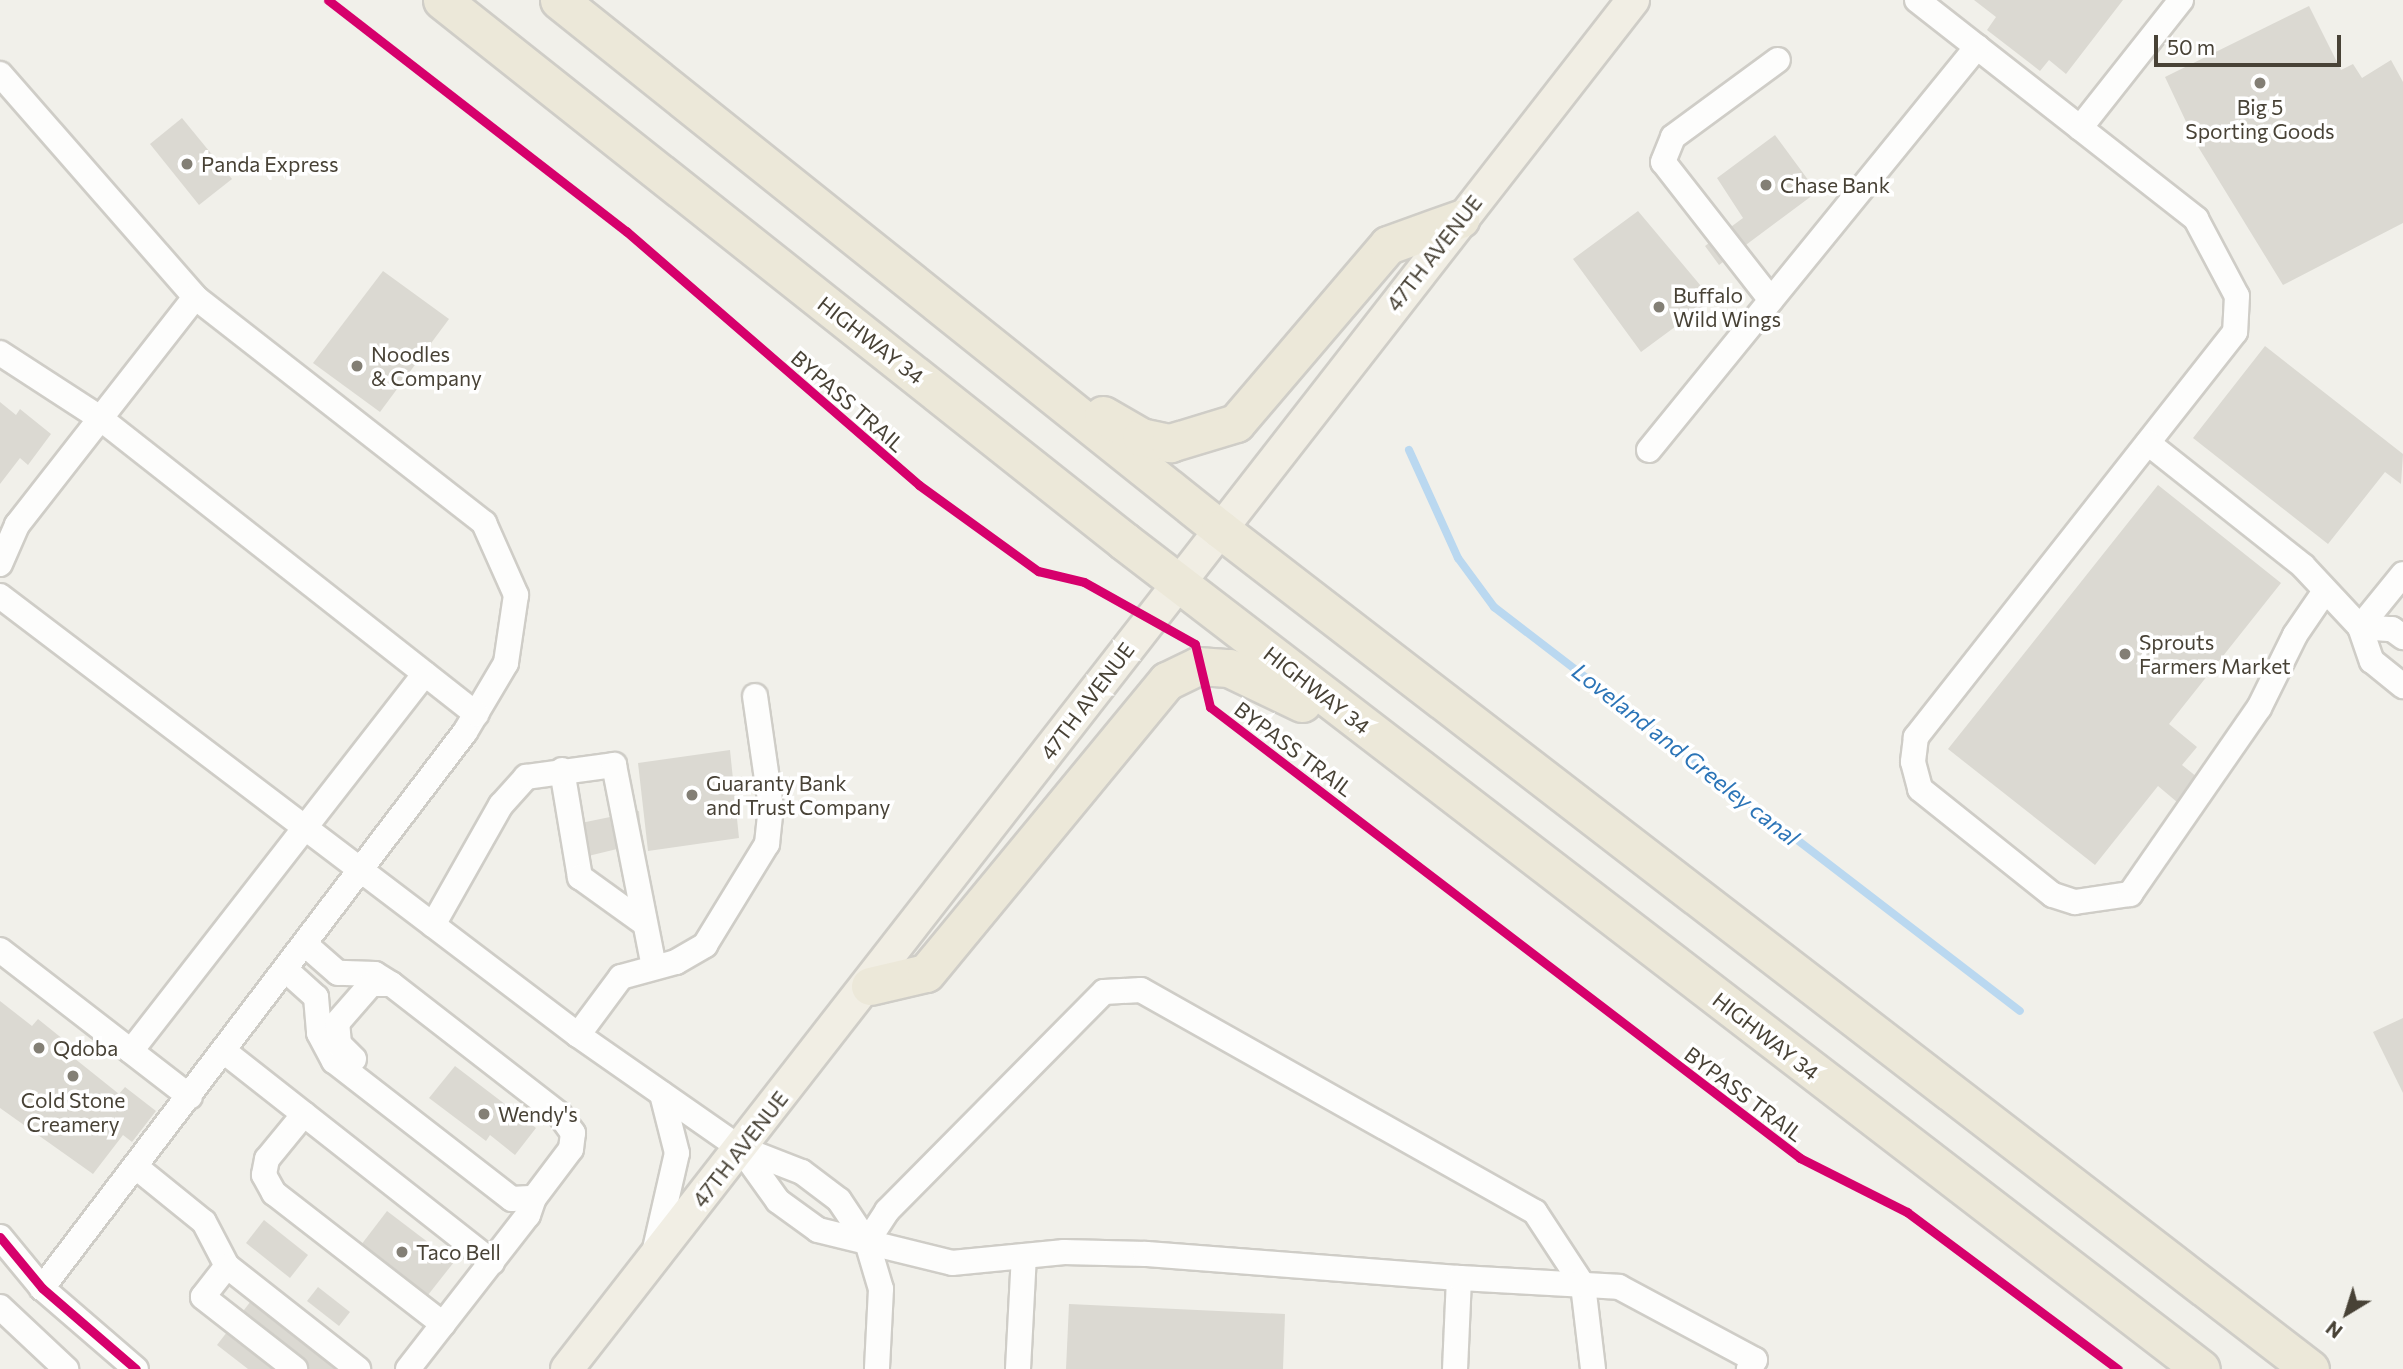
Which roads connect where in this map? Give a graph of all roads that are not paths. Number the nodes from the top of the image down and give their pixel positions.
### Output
1 (442, 0) edge
2 (559, 0) edge
3 (1633, 0) edge
4 (1917, 0) edge
5 (2181, 0) edge
6 (1977, 47) junction
7 (1778, 60) dead end
8 (0, 74) edge
9 (2080, 128) junction
10 (1460, 219) junction
11 (919, 289) junction
12 (195, 297) junction
13 (1771, 300) junction
14 (0, 353) edge
15 (100, 418) junction
16 (2148, 443) junction
17 (1649, 450) dead end
18 (1220, 529) junction
19 (0, 564) edge
20 (2403, 574) edge
21 (1178, 582) junction
22 (2323, 594) junction
23 (0, 596) edge
24 (2360, 627) junction
25 (2403, 637) edge
26 (425, 674) junction
27 (2403, 686) edge
28 (755, 696) dead end
29 (476, 714) junction
30 (562, 770) junction
31 (305, 827) junction
32 (364, 873) junction
33 (1583, 895) junction
34 (640, 921) junction
35 (433, 925) junction
36 (307, 946) junction
37 (0, 950) edge
38 (654, 967) junction
39 (288, 971) junction
40 (391, 984) junction
41 (870, 986) junction
42 (578, 1035) junction
43 (131, 1051) junction
44 (225, 1052) junction
45 (662, 1094) junction
46 (190, 1097) junction
47 (304, 1114) junction
48 (740, 1148) junction
49 (136, 1167) junction
50 (523, 1198) junction
51 (0, 1237) edge
52 (867, 1242) junction
53 (1024, 1256) junction
54 (652, 1261) junction
55 (492, 1262) junction
56 (227, 1266) junction
57 (1458, 1278) junction
58 (1583, 1285) junction
59 (42, 1288) junction
60 (0, 1307) edge
61 (443, 1324) junction
62 (1758, 1366) edge
63 (66, 1369) edge
64 (136, 1369) edge
65 (295, 1369) edge
66 (358, 1369) edge
67 (408, 1369) edge
68 (567, 1369) edge
69 (877, 1369) edge
70 (1018, 1369) edge
71 (1455, 1369) edge
72 (1593, 1369) edge
73 (2201, 1369) edge
74 (2310, 1369) edge

1 - 21 highway, HIGHWAY 34
2 - 11 highway
3 - 10 main road, 47TH AVENUE
4 - 6 street
5 - 9 street
6 - 9 street
6 - 13 street
7 - 13 street
8 - 12 street
9 - 16 street
10 - 11 highway
10 - 18 main road, 47TH AVENUE
11 - 18 highway
12 - 15 street
12 - 29 street
13 - 17 street
14 - 15 street
15 - 19 street
15 - 26 street
16 - 22 street
16 - 22 street
18 - 21 main road, 47TH AVENUE
18 - 74 highway
20 - 24 street
21 - 33 highway, HIGHWAY 34
21 - 41 main road, 47TH AVENUE
22 - 24 street
23 - 31 street
24 - 25 street
24 - 27 street
26 - 29 street
26 - 31 street
28 - 38 street
29 - 32 street
30 - 34 street
30 - 34 street
30 - 35 street
31 - 32 street
31 - 43 street
32 - 35 street
32 - 36 street
33 - 41 highway
33 - 73 highway, HIGHWAY 34
34 - 38 street
35 - 42 street
36 - 39 street
36 - 40 street
37 - 43 street
38 - 42 street
39 - 44 street
39 - 50 street
40 - 50 street
40 - 50 street
41 - 48 main road, 47TH AVENUE
42 - 45 street
43 - 46 street
44 - 46 street
44 - 47 street
45 - 48 street
45 - 54 street
46 - 49 street
47 - 55 street
47 - 61 street
48 - 52 street
48 - 52 street
48 - 54 main road, 47TH AVENUE
49 - 56 street
49 - 59 street
50 - 55 street
51 - 59 street
52 - 53 street
52 - 58 street
52 - 69 street
53 - 57 street
53 - 70 street
54 - 68 main road, 47TH AVENUE
55 - 61 street
56 - 65 street
56 - 66 street
57 - 58 street
57 - 71 street
58 - 62 street
58 - 72 street
59 - 64 street
60 - 63 street
61 - 67 street

